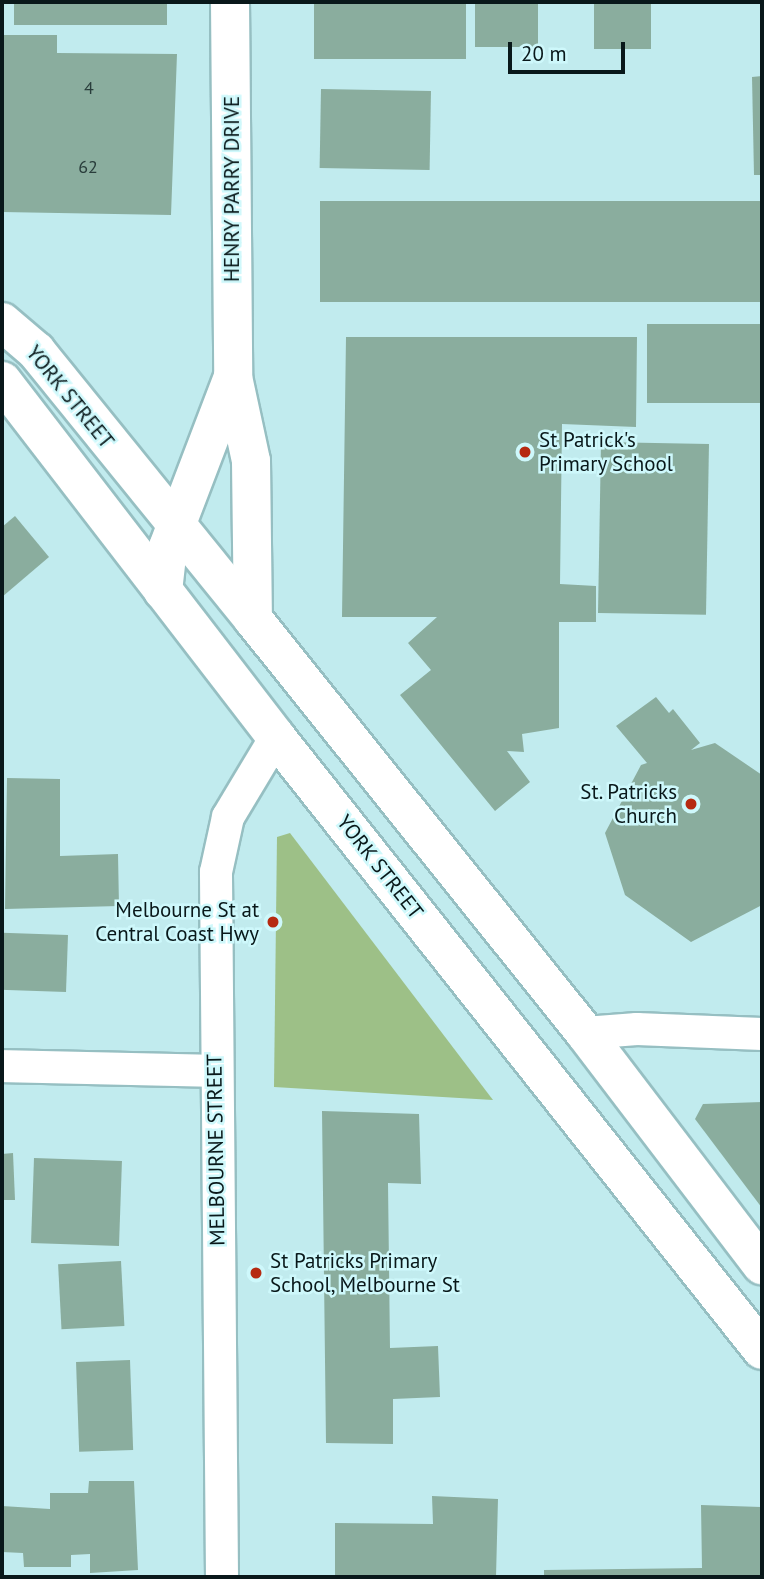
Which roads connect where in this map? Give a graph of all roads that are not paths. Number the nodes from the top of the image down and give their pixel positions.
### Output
1 (230, 2) edge
2 (2, 322) edge
3 (233, 377) junction
4 (2, 381) edge
5 (176, 525) junction
6 (163, 591) junction
7 (253, 619) junction
8 (276, 737) junction
9 (585, 1034) junction
10 (762, 1034) edge
11 (2, 1066) edge
12 (215, 1071) junction
13 (762, 1265) edge
14 (762, 1350) edge
15 (222, 1577) edge

1 - 3 main road, HENRY PARRY DRIVE
2 - 5 main road, YORK STREET
3 - 5 main road, HENRY PARRY DRIVE
3 - 7 main road, HENRY PARRY DRIVE
4 - 6 main road, YORK STREET
5 - 6 main road, HENRY PARRY DRIVE
5 - 7 main road, YORK STREET
6 - 8 main road, YORK STREET
7 - 9 main road, YORK STREET
8 - 12 street, MELBOURNE STREET
8 - 14 main road, YORK STREET
9 - 10 street
9 - 13 main road, YORK STREET
11 - 12 street
12 - 15 street, MELBOURNE STREET

